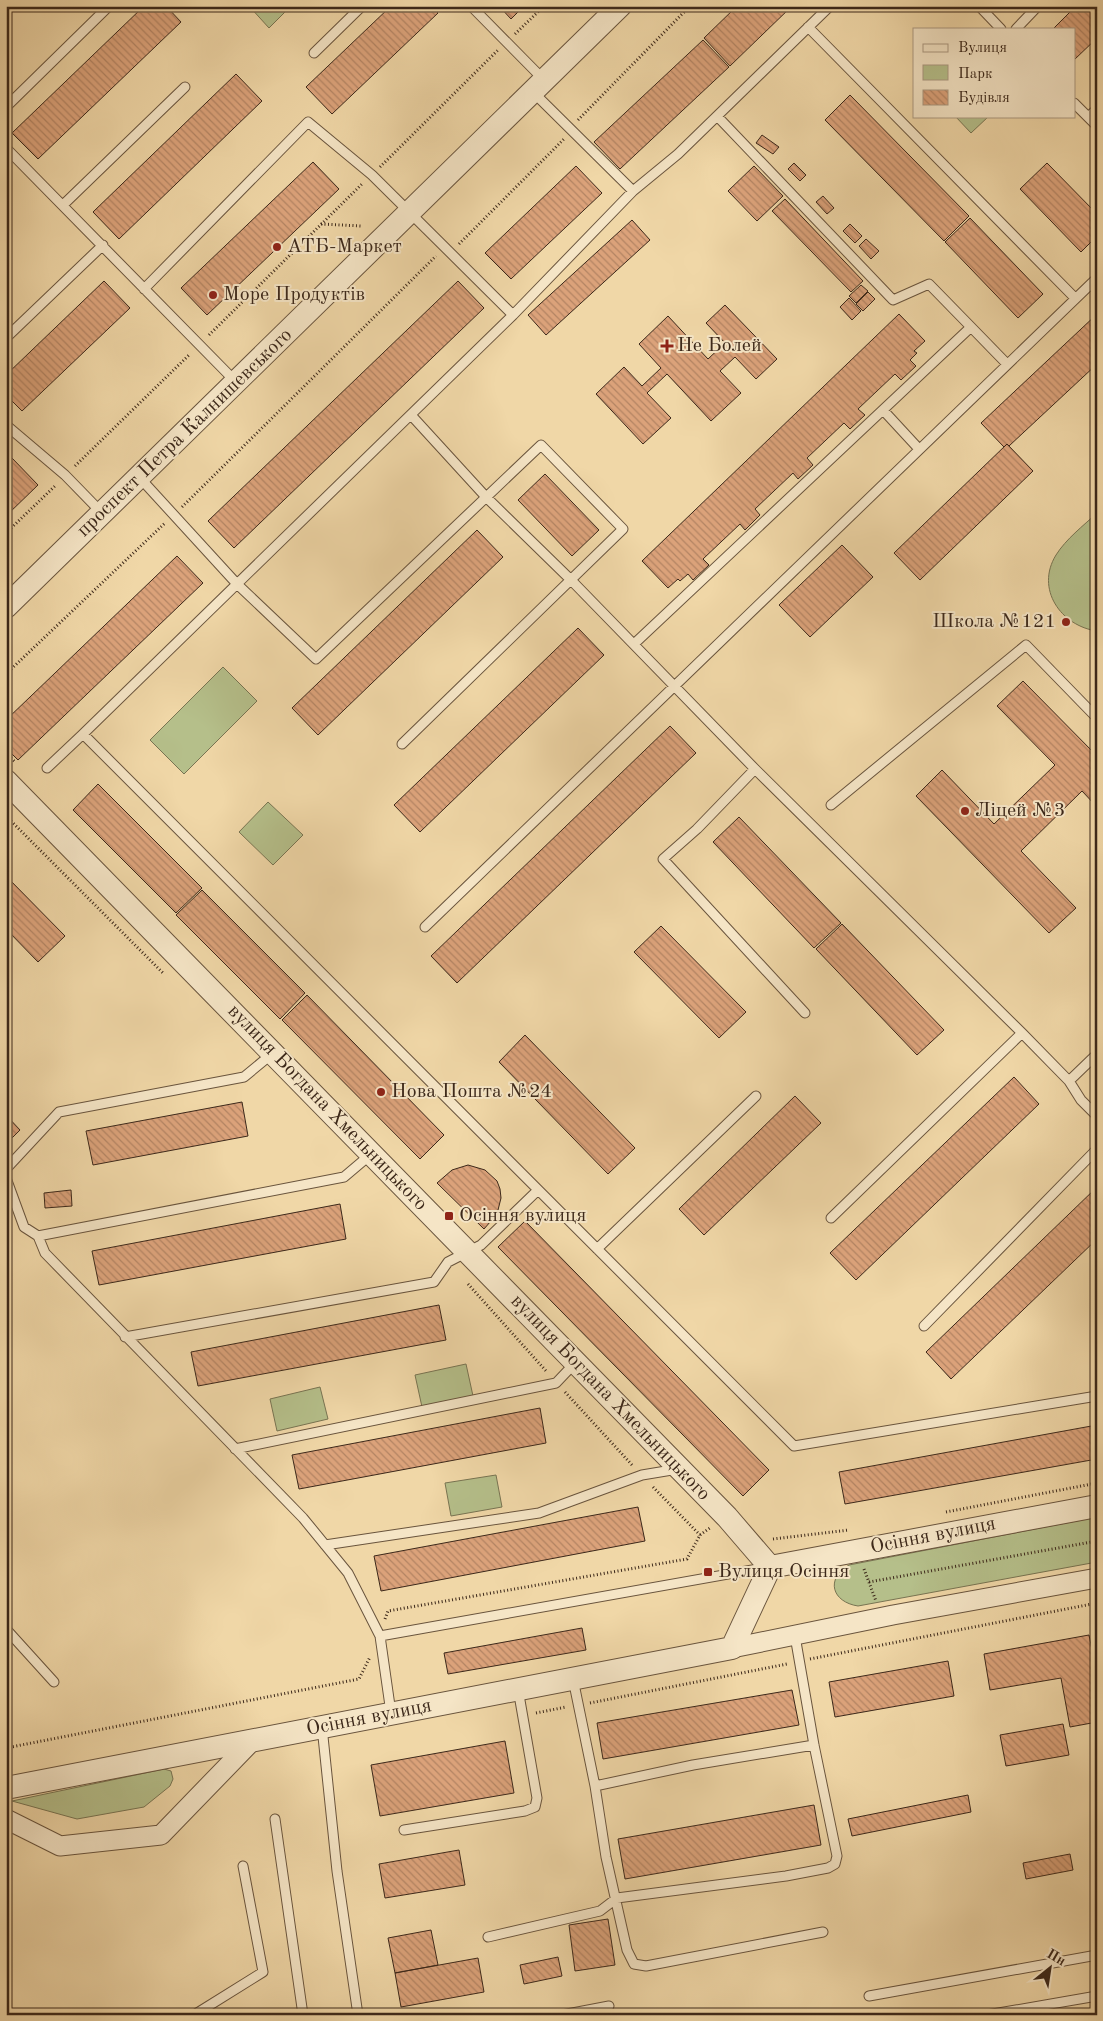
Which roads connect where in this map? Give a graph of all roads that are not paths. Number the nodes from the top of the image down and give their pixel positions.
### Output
1 (108, 6) edge
2 (362, 6) edge
3 (471, 6) edge
4 (620, 6) edge
5 (830, 6) edge
6 (979, 6) edge
7 (1038, 6) edge
8 (808, 27) junction
9 (1000, 28) edge
10 (1017, 28) edge
11 (314, 53) dead end
12 (539, 86) junction
13 (185, 87) dead end
14 (1076, 105) edge
15 (6, 107) edge
16 (1097, 109) edge
17 (717, 116) junction
18 (1088, 117) junction
19 (1097, 126) edge
20 (6, 148) edge
21 (633, 191) junction
22 (63, 205) junction
23 (410, 212) junction
24 (103, 245) junction
25 (1097, 278) edge
26 (144, 289) junction
27 (1075, 298) junction
28 (513, 315) junction
29 (971, 327) junction
30 (9, 336) dead end
31 (1007, 364) junction
32 (236, 382) junction
33 (883, 410) junction
34 (410, 415) junction
35 (6, 426) edge
36 (920, 449) junction
37 (139, 478) junction
38 (486, 497) junction
39 (102, 514) junction
40 (571, 580) junction
41 (237, 584) junction
42 (6, 607) edge
43 (634, 644) junction
44 (674, 686) junction
45 (1097, 718) edge
46 (83, 734) junction
47 (402, 744) dead end
48 (47, 768) dead end
49 (755, 769) junction
50 (7, 784) edge
51 (831, 805) dead end
52 (425, 927) dead end
53 (805, 1013) dead end
54 (1022, 1033) junction
55 (273, 1052) junction
56 (1097, 1054) edge
57 (1069, 1081) junction
58 (756, 1096) dead end
59 (1097, 1116) edge
60 (1097, 1149) edge
61 (370, 1154) junction
62 (6, 1169) edge
63 (6, 1178) edge
64 (538, 1190) junction
65 (832, 1218) dead end
66 (38, 1236) junction
67 (597, 1249) junction
68 (466, 1252) junction
69 (924, 1326) dead end
70 (125, 1337) junction
71 (575, 1363) junction
72 (1097, 1396) edge
73 (235, 1449) junction
74 (678, 1469) junction
75 (1097, 1506) edge
76 (325, 1545) junction
77 (770, 1566) junction
78 (1097, 1578) edge
79 (6, 1629) edge
80 (380, 1636) junction
81 (795, 1636) junction
82 (732, 1648) junction
83 (573, 1679) junction
84 (54, 1682) dead end
85 (518, 1689) junction
86 (391, 1714) junction
87 (322, 1727) junction
88 (252, 1741) junction
89 (814, 1745) junction
90 (595, 1786) junction
91 (6, 1788) edge
92 (6, 1819) edge
93 (275, 1819) dead end
94 (404, 1830) dead end
95 (243, 1866) dead end
96 (617, 1898) junction
97 (823, 1932) dead end
98 (488, 1937) dead end
99 (1097, 1955) edge
100 (869, 1996) dead end
101 (1097, 1996) edge
102 (609, 2006) dead end
103 (194, 2015) edge
104 (304, 2015) edge
105 (358, 2015) edge
106 (562, 2015) edge
107 (987, 2015) edge

1 - 15 lane
2 - 11 lane
3 - 12 lane
4 - 12 street, проспект Петра Калнишевського
5 - 8 lane
6 - 9 lane
7 - 10 lane
8 - 17 lane
8 - 27 lane
12 - 21 lane
12 - 23 street, проспект Петра Калнишевського
13 - 22 lane
14 - 18 lane
16 - 18 lane
17 - 21 lane
17 - 29 lane
18 - 19 lane
20 - 22 lane
21 - 28 lane
22 - 24 lane
23 - 26 lane
23 - 28 lane
23 - 32 street, проспект Петра Калнишевського
24 - 26 lane
24 - 30 lane
25 - 27 lane
26 - 32 lane
27 - 31 lane
28 - 34 lane
29 - 31 lane
29 - 33 lane
31 - 36 lane
32 - 37 street, проспект Петра Калнишевського
33 - 36 lane
33 - 43 lane
34 - 38 lane
34 - 41 lane
35 - 39 lane
36 - 44 lane
37 - 39 street, проспект Петра Калнишевського
37 - 41 lane
38 - 40 lane
38 - 40 lane
38 - 41 lane
39 - 42 street, проспект Петра Калнишевського
40 - 43 lane
40 - 47 lane
41 - 46 lane
43 - 44 lane
44 - 49 lane
44 - 52 lane
45 - 51 lane
46 - 48 lane
46 - 64 lane
49 - 53 lane
49 - 54 lane
50 - 55 street, вулиця Богдана Хмельницького
54 - 57 lane
54 - 65 lane
55 - 61 street, вулиця Богдана Хмельницького
55 - 62 lane
56 - 57 lane
57 - 59 lane
58 - 67 lane
60 - 69 lane
61 - 66 lane
61 - 68 street, вулиця Богдана Хмельницького
63 - 66 lane
64 - 67 lane
64 - 68 lane
66 - 70 lane
67 - 72 lane
68 - 70 lane
68 - 71 street, вулиця Богдана Хмельницького
70 - 73 lane
71 - 73 lane
71 - 74 street, вулиця Богдана Хмельницького
73 - 76 lane
74 - 76 lane
74 - 77 street, вулиця Богдана Хмельницького
75 - 77 street, Осіння вулиця
76 - 80 lane
77 - 80 lane
77 - 82 street
78 - 81 street, Осіння вулиця
79 - 84 lane
80 - 86 lane
81 - 82 street, Осіння вулиця
81 - 89 lane
82 - 83 street, Осіння вулиця
83 - 85 street, Осіння вулиця
83 - 90 lane
85 - 86 street, Осіння вулиця
85 - 94 lane
86 - 87 street, Осіння вулиця
87 - 88 street, Осіння вулиця
87 - 105 lane
88 - 91 street, Осіння вулиця
88 - 92 street
89 - 90 lane
89 - 96 lane
90 - 96 lane
93 - 104 lane
95 - 103 lane
96 - 97 lane
96 - 98 lane
99 - 100 lane
101 - 107 lane
102 - 106 lane

